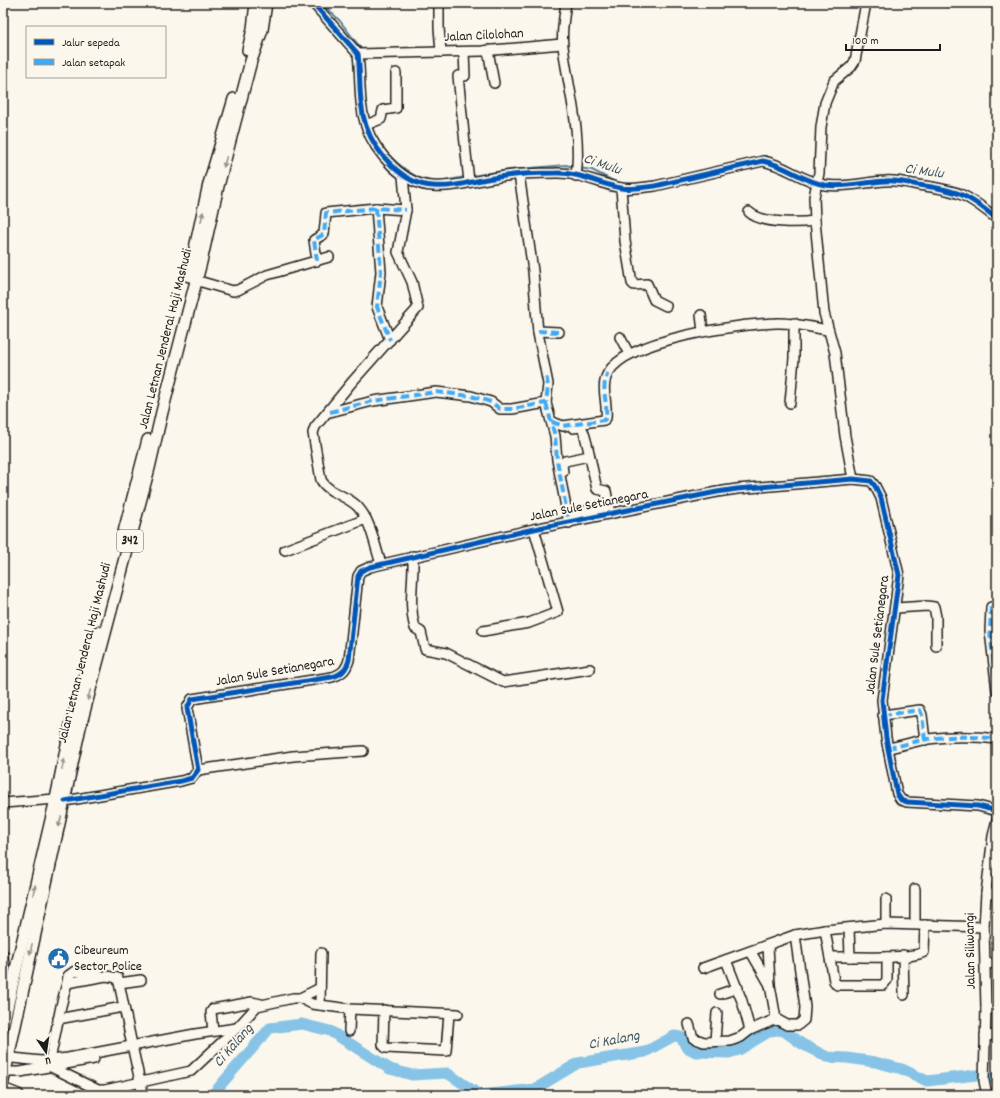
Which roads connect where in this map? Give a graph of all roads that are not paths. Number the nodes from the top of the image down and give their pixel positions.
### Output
1 (256, 3) edge
2 (266, 3) edge
3 (312, 3) edge
4 (439, 3) edge
5 (566, 3) edge
6 (866, 3) edge
7 (562, 44) junction
8 (488, 50) junction
9 (441, 52) junction
10 (464, 52) junction
11 (363, 53) junction
12 (396, 73) dead end
13 (494, 83) dead end
14 (369, 124) junction
15 (577, 170) junction
16 (519, 174) junction
17 (403, 176) junction
18 (468, 178) junction
19 (818, 181) junction
20 (622, 188) junction
21 (376, 208) junction
22 (406, 210) junction
23 (749, 212) dead end
24 (997, 219) edge
25 (815, 221) junction
26 (329, 257) dead end
27 (197, 261) junction
28 (317, 261) junction
29 (195, 280) junction
30 (666, 306) dead end
31 (700, 315) dead end
32 (794, 323) junction
33 (827, 330) junction
34 (538, 331) junction
35 (559, 332) dead end
36 (703, 332) junction
37 (620, 337) dead end
38 (390, 340) junction
39 (629, 354) junction
40 (546, 402) junction
41 (790, 403) dead end
42 (330, 412) junction
43 (552, 422) junction
44 (562, 430) dead end
45 (589, 456) junction
46 (853, 478) junction
47 (568, 496) dead end
48 (609, 509) junction
49 (366, 519) junction
50 (569, 519) junction
51 (534, 529) junction
52 (285, 550) dead end
53 (413, 556) junction
54 (381, 564) junction
55 (991, 607) dead end
56 (896, 608) junction
57 (483, 631) dead end
58 (993, 632) edge
59 (936, 646) dead end
60 (590, 668) dead end
61 (997, 691) edge
62 (883, 715) junction
63 (76, 726) junction
64 (997, 739) edge
65 (925, 740) junction
66 (888, 748) junction
67 (362, 750) dead end
68 (198, 770) junction
69 (60, 800) junction
70 (3, 803) edge
71 (997, 811) edge
72 (997, 819) edge
73 (44, 871) junction
74 (915, 889) dead end
75 (986, 892) junction
76 (997, 893) edge
77 (886, 899) dead end
78 (886, 924) junction
79 (915, 924) junction
80 (925, 925) junction
81 (984, 927) junction
82 (849, 928) junction
83 (825, 930) junction
84 (795, 935) junction
85 (768, 945) junction
86 (751, 952) junction
87 (3, 954) edge
88 (321, 954) dead end
89 (903, 956) junction
90 (830, 957) junction
91 (850, 957) junction
92 (887, 957) junction
93 (726, 960) junction
94 (3, 961) edge
95 (997, 963) edge
96 (985, 964) junction
97 (703, 968) dead end
98 (141, 980) dead end
99 (119, 983) junction
100 (770, 985) junction
101 (320, 988) junction
102 (738, 988) junction
103 (720, 994) dead end
104 (904, 995) dead end
105 (300, 998) junction
106 (261, 1004) junction
107 (320, 1005) junction
108 (123, 1007) junction
109 (350, 1009) junction
110 (986, 1009) junction
111 (997, 1009) edge
112 (384, 1010) junction
113 (6, 1011) junction
114 (717, 1013) dead end
115 (58, 1019) junction
116 (776, 1019) junction
117 (3, 1024) edge
118 (689, 1024) dead end
119 (237, 1028) junction
120 (750, 1030) junction
121 (214, 1031) junction
122 (349, 1031) dead end
123 (997, 1035) edge
124 (985, 1036) junction
125 (715, 1041) junction
126 (135, 1047) junction
127 (6, 1058) edge
128 (68, 1061) junction
129 (51, 1063) junction
130 (72, 1077) junction
131 (4, 1082) edge
132 (141, 1083) junction
133 (106, 1093) edge
134 (18, 1095) edge
135 (143, 1095) edge
136 (987, 1095) edge

27 -> 1 main road, Jalan Letnan Jenderal Haji Mashudi / 342
2 -> 27 main road, Jalan Letnan Jenderal Haji Mashudi / 342
3 - 11 street
4 - 9 street
5 - 7 street
6 - 19 street
7 - 8 street, Jalan Cilolohan
7 - 15 street
8 - 10 street, Jalan Cilolohan
8 - 13 street
9 - 10 street, Jalan Cilolohan
9 - 11 street, Jalan Cilolohan
10 - 18 street
11 - 14 street
12 - 14 street
14 - 17 street
15 - 16 street
15 - 20 street
16 - 18 street
16 - 34 street
17 - 18 street
17 - 22 street
19 - 20 street
19 - 24 street
19 - 25 street
20 - 30 street
21 - 22 street
21 - 28 street
21 - 38 street
22 - 38 street
23 - 25 street
25 - 33 street
26 - 28 street
27 - 29 main road, Jalan Letnan Jenderal Haji Mashudi / 342
27 - 63 main road, Jalan Letnan Jenderal Haji Mashudi / 342
28 - 29 street
29 -> 63 main road, Jalan Letnan Jenderal Haji Mashudi / 342
31 - 36 street
32 - 33 street
32 - 36 street
32 - 41 street
33 - 46 street
34 - 35 street
34 - 40 street
36 - 39 street
37 - 39 street
38 - 42 street
39 - 43 street
40 - 42 street
40 - 43 street
42 - 49 street
43 - 50 street
44 - 45 street
45 - 47 street
45 - 48 street
46 - 48 street, Jalan Sule Setianegara
46 - 56 street, Jalan Sule Setianegara
48 - 50 street, Jalan Sule Setianegara
49 - 52 street
49 - 54 street
50 - 51 street, Jalan Sule Setianegara
51 - 53 street, Jalan Sule Setianegara
51 - 57 street
53 - 54 street, Jalan Sule Setianegara
53 - 60 street
54 - 68 street, Jalan Sule Setianegara
55 - 58 street
56 - 59 street
56 - 62 street, Jalan Sule Setianegara
58 - 61 street
62 - 65 street
62 - 66 street, Jalan Sule Setianegara
63 - 69 main road, Jalan Letnan Jenderal Haji Mashudi / 342
64 - 65 street
65 - 66 street
66 - 71 street, Jalan Sule Setianegara
67 - 68 street
68 - 69 street
69 - 70 street
69 - 73 main road, Jalan Letnan Jenderal Haji Mashudi / 342
72 - 75 street, Jalan Siliwangi
113 -> 73 main road, Jalan Letnan Jenderal Haji Mashudi / 342
73 -> 127 main road, Jalan Letnan Jenderal Haji Mashudi / 342
74 - 79 street
75 - 76 street
75 - 81 street, Jalan Siliwangi
77 - 78 street
78 - 79 street
78 - 82 street
79 - 80 street
80 - 81 street
80 - 89 street
81 - 96 street, Jalan Siliwangi
82 - 83 street
82 - 91 street
83 - 84 street
83 - 90 street
84 - 85 street
84 - 116 street
85 - 86 street
85 - 100 street
86 - 93 street
86 - 100 street
87 - 94 street
88 - 101 street
89 - 92 street
89 - 104 street
90 - 91 street
90 - 92 street
91 - 92 street
93 - 97 street
93 - 102 street
94 - 113 street
95 - 96 street
96 - 110 street, Jalan Siliwangi
98 - 99 street
99 - 108 street
99 - 115 street
100 - 116 street
101 - 105 street
101 - 107 street
102 - 103 street
102 - 120 street
105 - 106 street
105 - 107 street
106 - 119 street
106 - 121 street
107 - 109 street
108 - 115 street
108 - 126 street
109 - 112 street
109 - 122 street
110 - 111 street
110 - 124 street, Jalan Siliwangi
112 - 112 street
113 - 117 main road, Jalan Letnan Jenderal Haji Mashudi / 342
114 - 125 street
115 - 129 street
116 - 120 street
118 - 125 street
119 - 121 street
119 - 132 street
120 - 125 street
121 - 126 street
123 - 124 street
124 - 136 street, Jalan Siliwangi
126 - 128 street
126 - 132 street
127 - 129 street
127 - 131 main road, Jalan Letnan Jenderal Haji Mashudi / 342
128 - 129 street
128 - 130 street
129 - 130 street
129 - 131 street
130 - 133 street
131 - 134 main road
132 - 133 street
132 - 135 street

